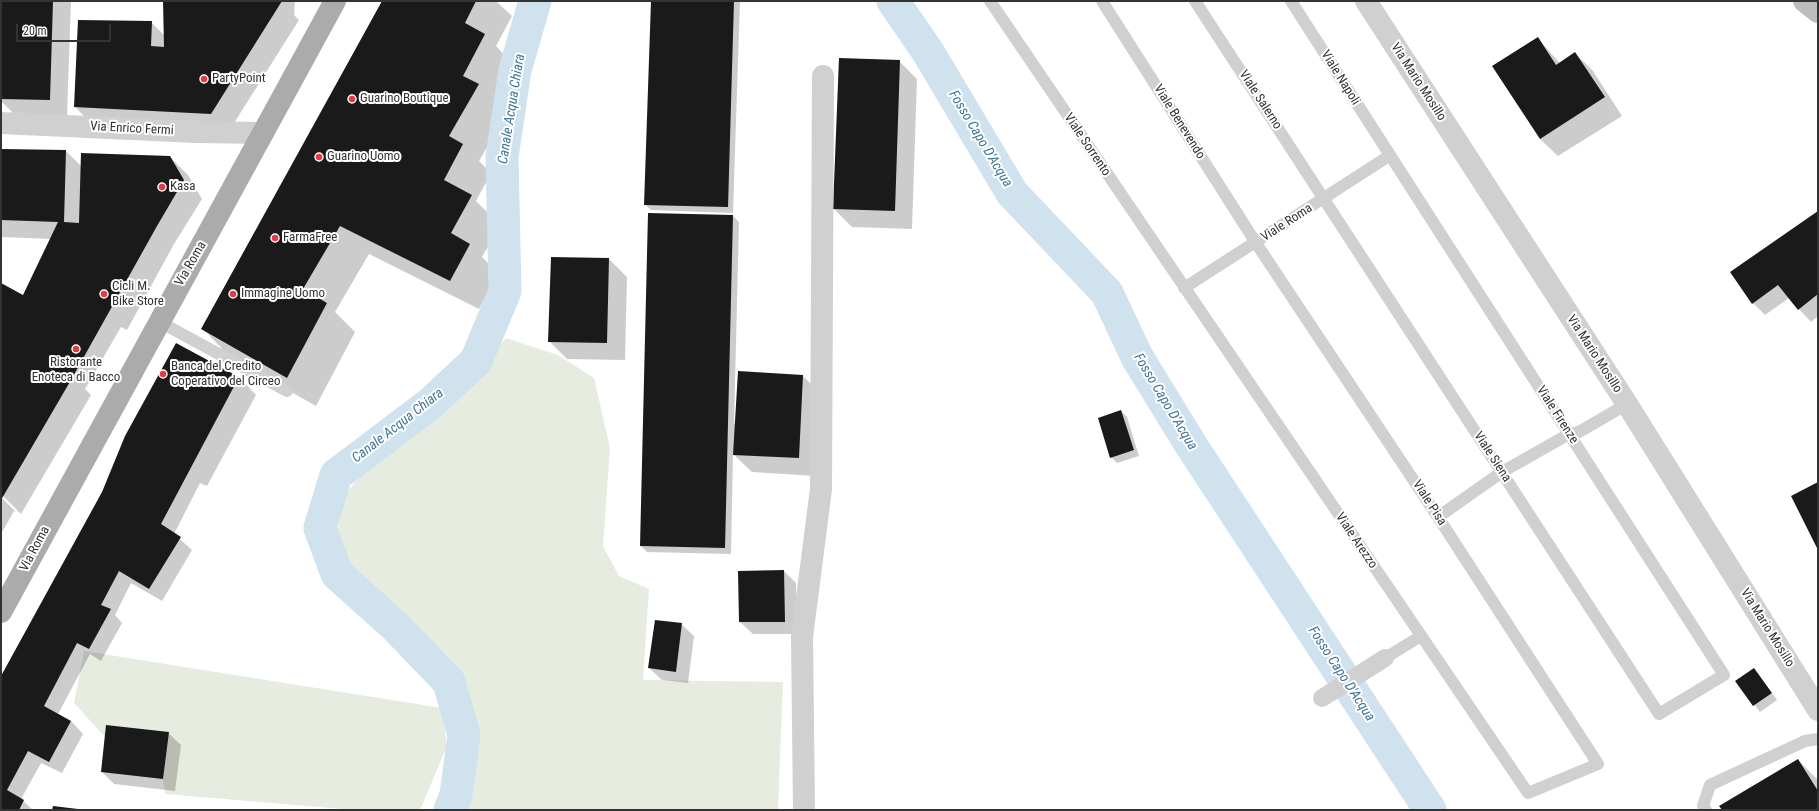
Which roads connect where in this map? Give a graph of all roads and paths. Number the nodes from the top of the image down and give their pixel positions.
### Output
1 (335, 1) edge
2 (990, 1) edge
3 (1102, 1) edge
4 (1195, 1) edge
5 (1291, 1) edge
6 (1366, 1) edge
7 (1804, 1) edge
8 (1818, 12) edge
9 (823, 76) dead end
10 (1, 123) edge
11 (263, 133) junction
12 (1389, 156) junction
13 (1325, 198) junction
14 (1256, 243) junction
15 (1184, 288) junction
16 (158, 321) junction
17 (287, 391) dead end
18 (1627, 404) junction
19 (1569, 434) junction
20 (1502, 472) junction
21 (1438, 517) junction
22 (1, 612) edge
23 (1421, 636) junction
24 (1384, 658) joint
25 (1322, 698) dead end
26 (1818, 710) edge
27 (1660, 714) joint
28 (1818, 739) edge
29 (1528, 793) joint
30 (804, 810) edge
31 (1706, 810) edge

1 - 11 main road, Via Roma
2 - 15 lane, Viale Sorrento
3 - 14 lane, Viale Benevendo
4 - 13 lane, Viale Salerno
5 - 12 lane, Viale Napoli
6 - 18 street, Via Mario Mosillo
7 - 8 main road
9 - 30 street
10 - 11 street, Via Enrico Fermi
11 - 16 main road, Via Roma
12 - 13 lane, Viale Roma
12 - 19 lane, Viale Firenze
13 - 14 lane, Viale Roma
13 - 20 lane, Viale Siena
14 - 15 lane, Viale Roma
14 - 21 lane, Viale Pisa
15 - 23 lane, Viale Arezzo
16 - 17 lane
16 - 22 main road, Via Roma
18 - 19 lane
18 - 26 street, Via Mario Mosillo
19 - 20 lane
19 - 27 lane, Viale Firenze
20 - 21 lane
20 - 27 lane, Viale Siena
21 - 29 lane, Viale Pisa
23 - 24 lane
23 - 29 lane, Viale Arezzo
24 - 25 street
28 - 31 lane

